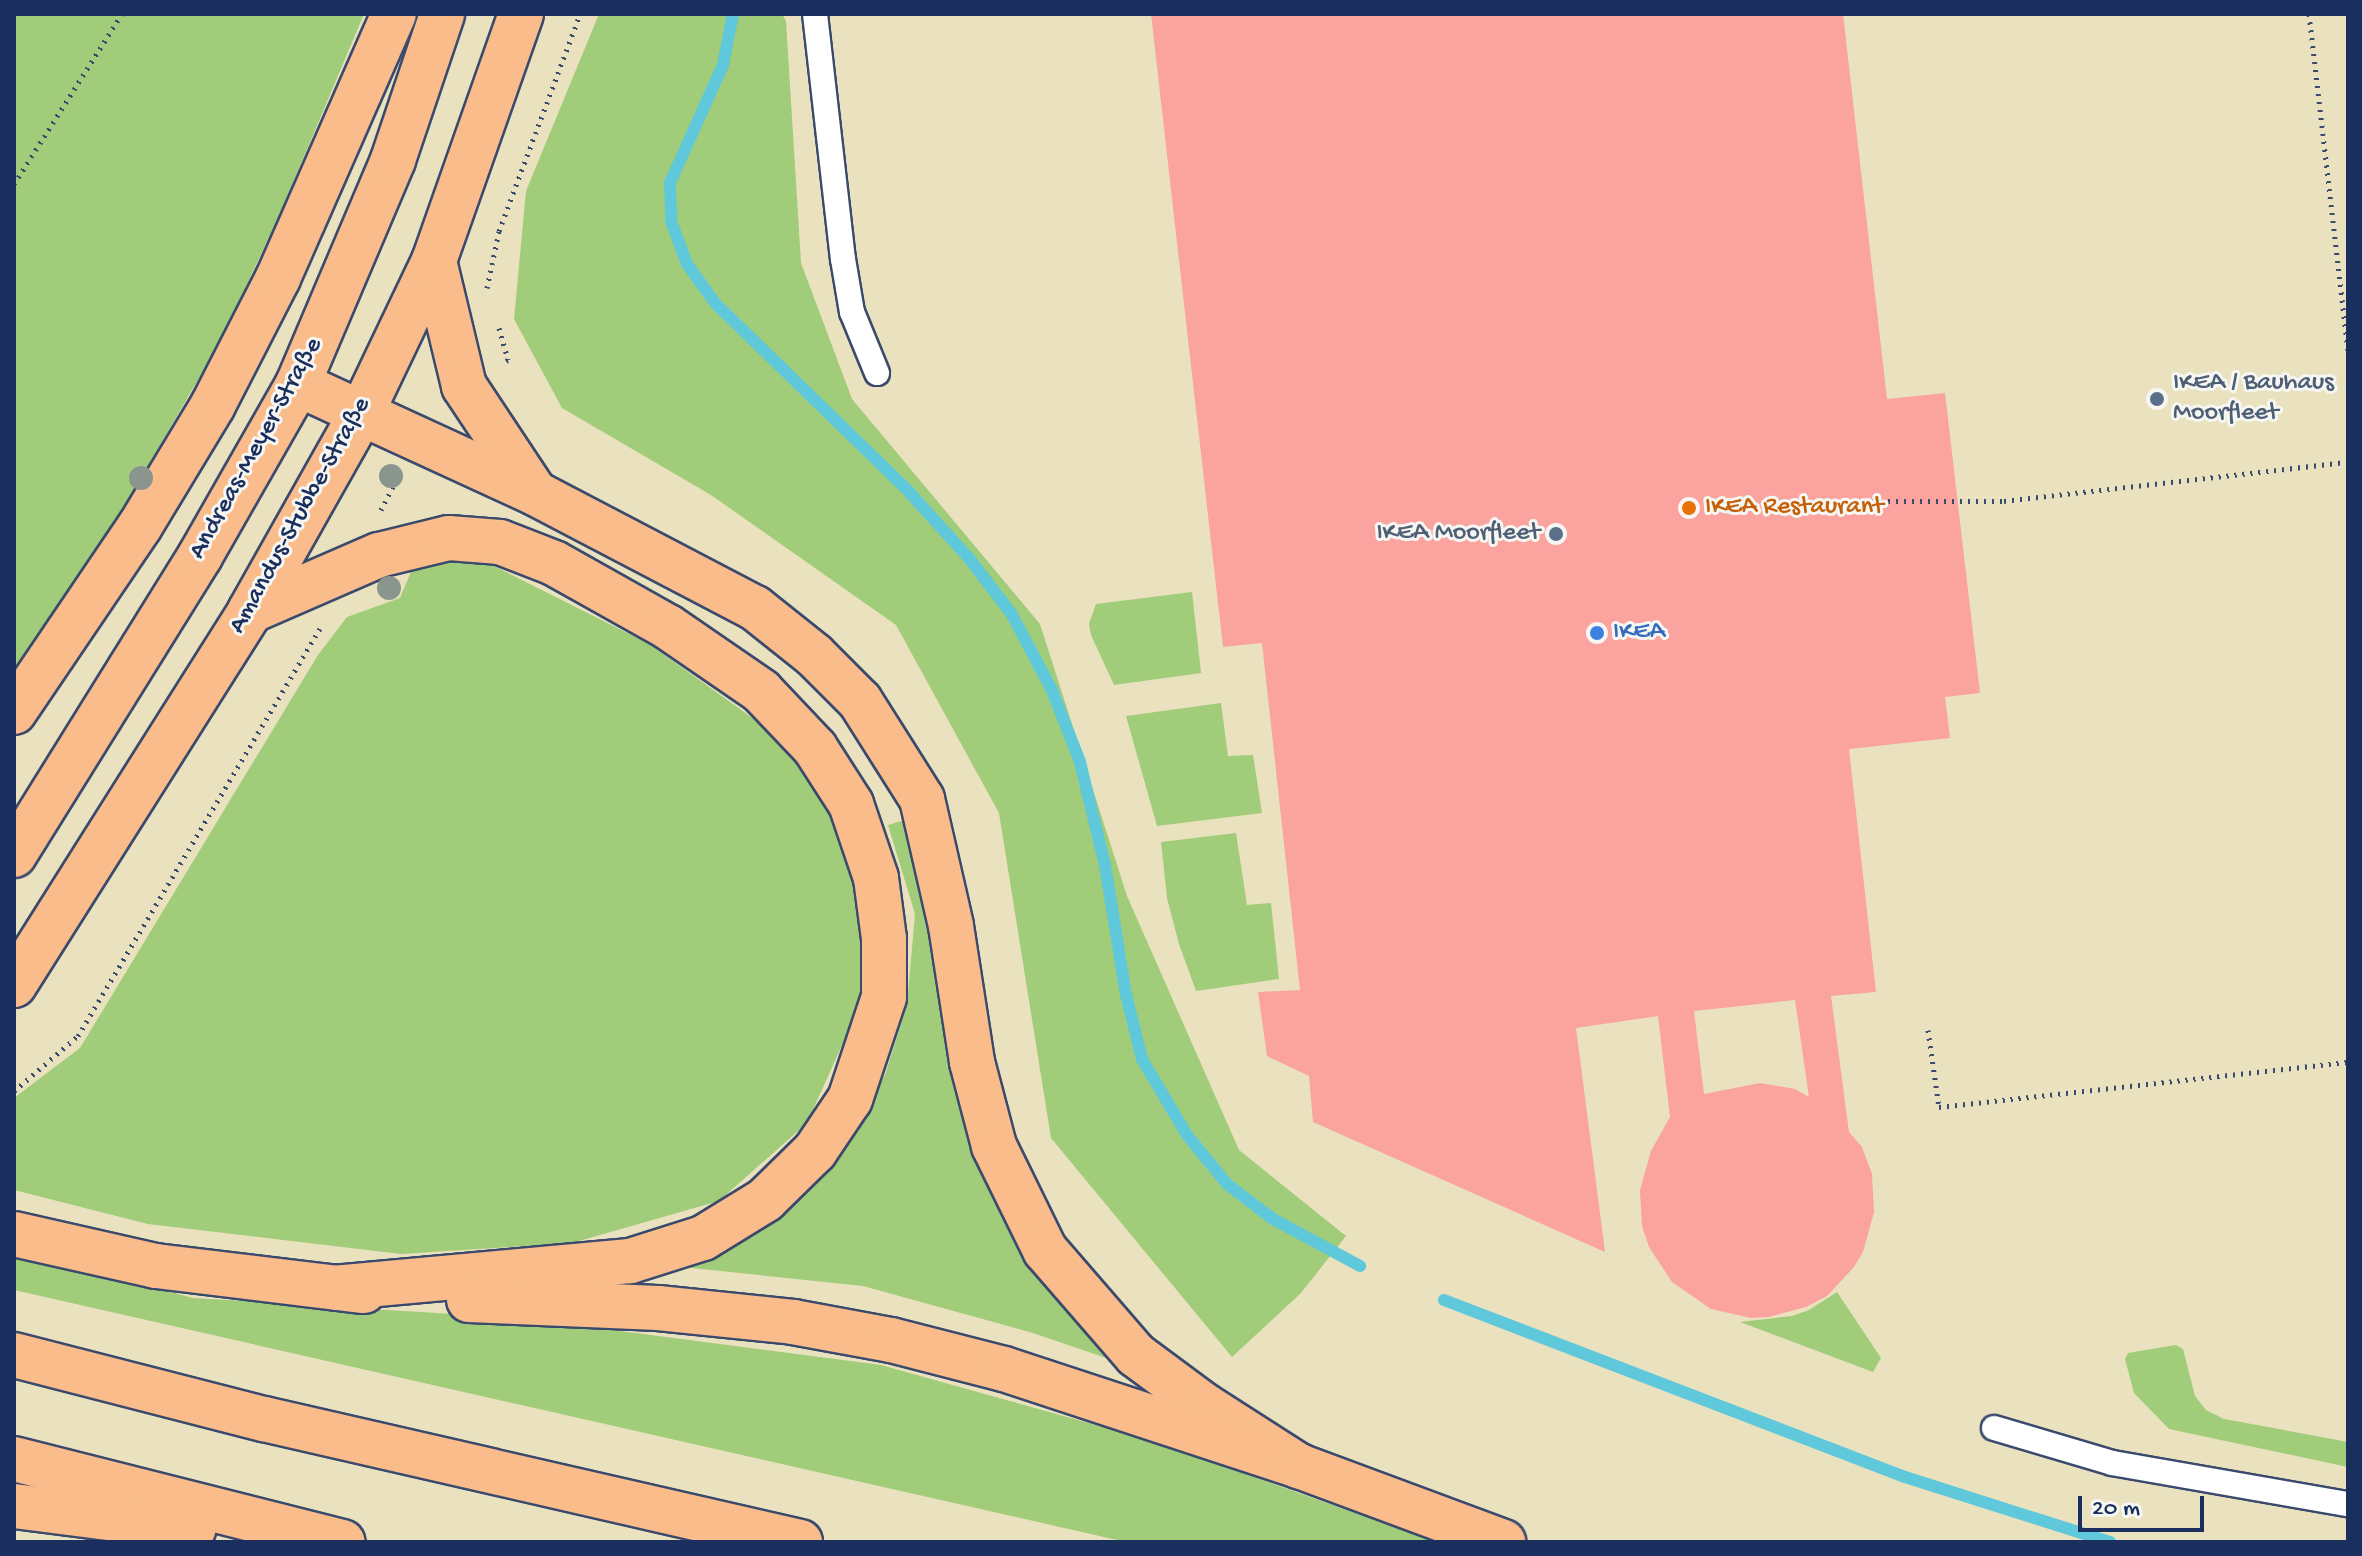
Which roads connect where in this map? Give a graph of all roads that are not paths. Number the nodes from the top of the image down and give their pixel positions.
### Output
1 (394, 14) edge
2 (442, 14) edge
3 (521, 14) edge
4 (815, 14) edge
5 (434, 261) junction
6 (877, 373) dead end
7 (298, 384) junction
8 (361, 414) junction
9 (535, 493) junction
10 (250, 611) junction
11 (14, 712) edge
12 (14, 855) edge
13 (14, 985) edge
14 (14, 1234) edge
15 (336, 1288) junction
16 (14, 1355) edge
17 (1994, 1428) dead end
18 (14, 1459) edge
19 (1299, 1466) junction
20 (2348, 1504) edge
21 (14, 1506) edge
22 (295, 1542) edge
23 (343, 1542) edge
24 (800, 1542) edge
25 (1503, 1542) edge

1 - 11 main road
2 - 7 main road, Andreas-Meyer-Straße
3 - 5 main road, Amandus-Stubbe-Straße
4 - 6 lane
5 - 8 main road, Amandus-Stubbe-Straße
5 - 9 main road
7 - 8 main road
7 - 12 main road, Andreas-Meyer-Straße
8 - 9 main road
8 - 10 main road, Amandus-Stubbe-Straße
9 - 19 main road
10 - 13 main road, Amandus-Stubbe-Straße
10 - 15 main road
14 - 15 main road
15 - 19 main road
16 - 24 main road
17 - 20 lane
18 - 23 main road
19 - 25 main road
21 - 22 main road

